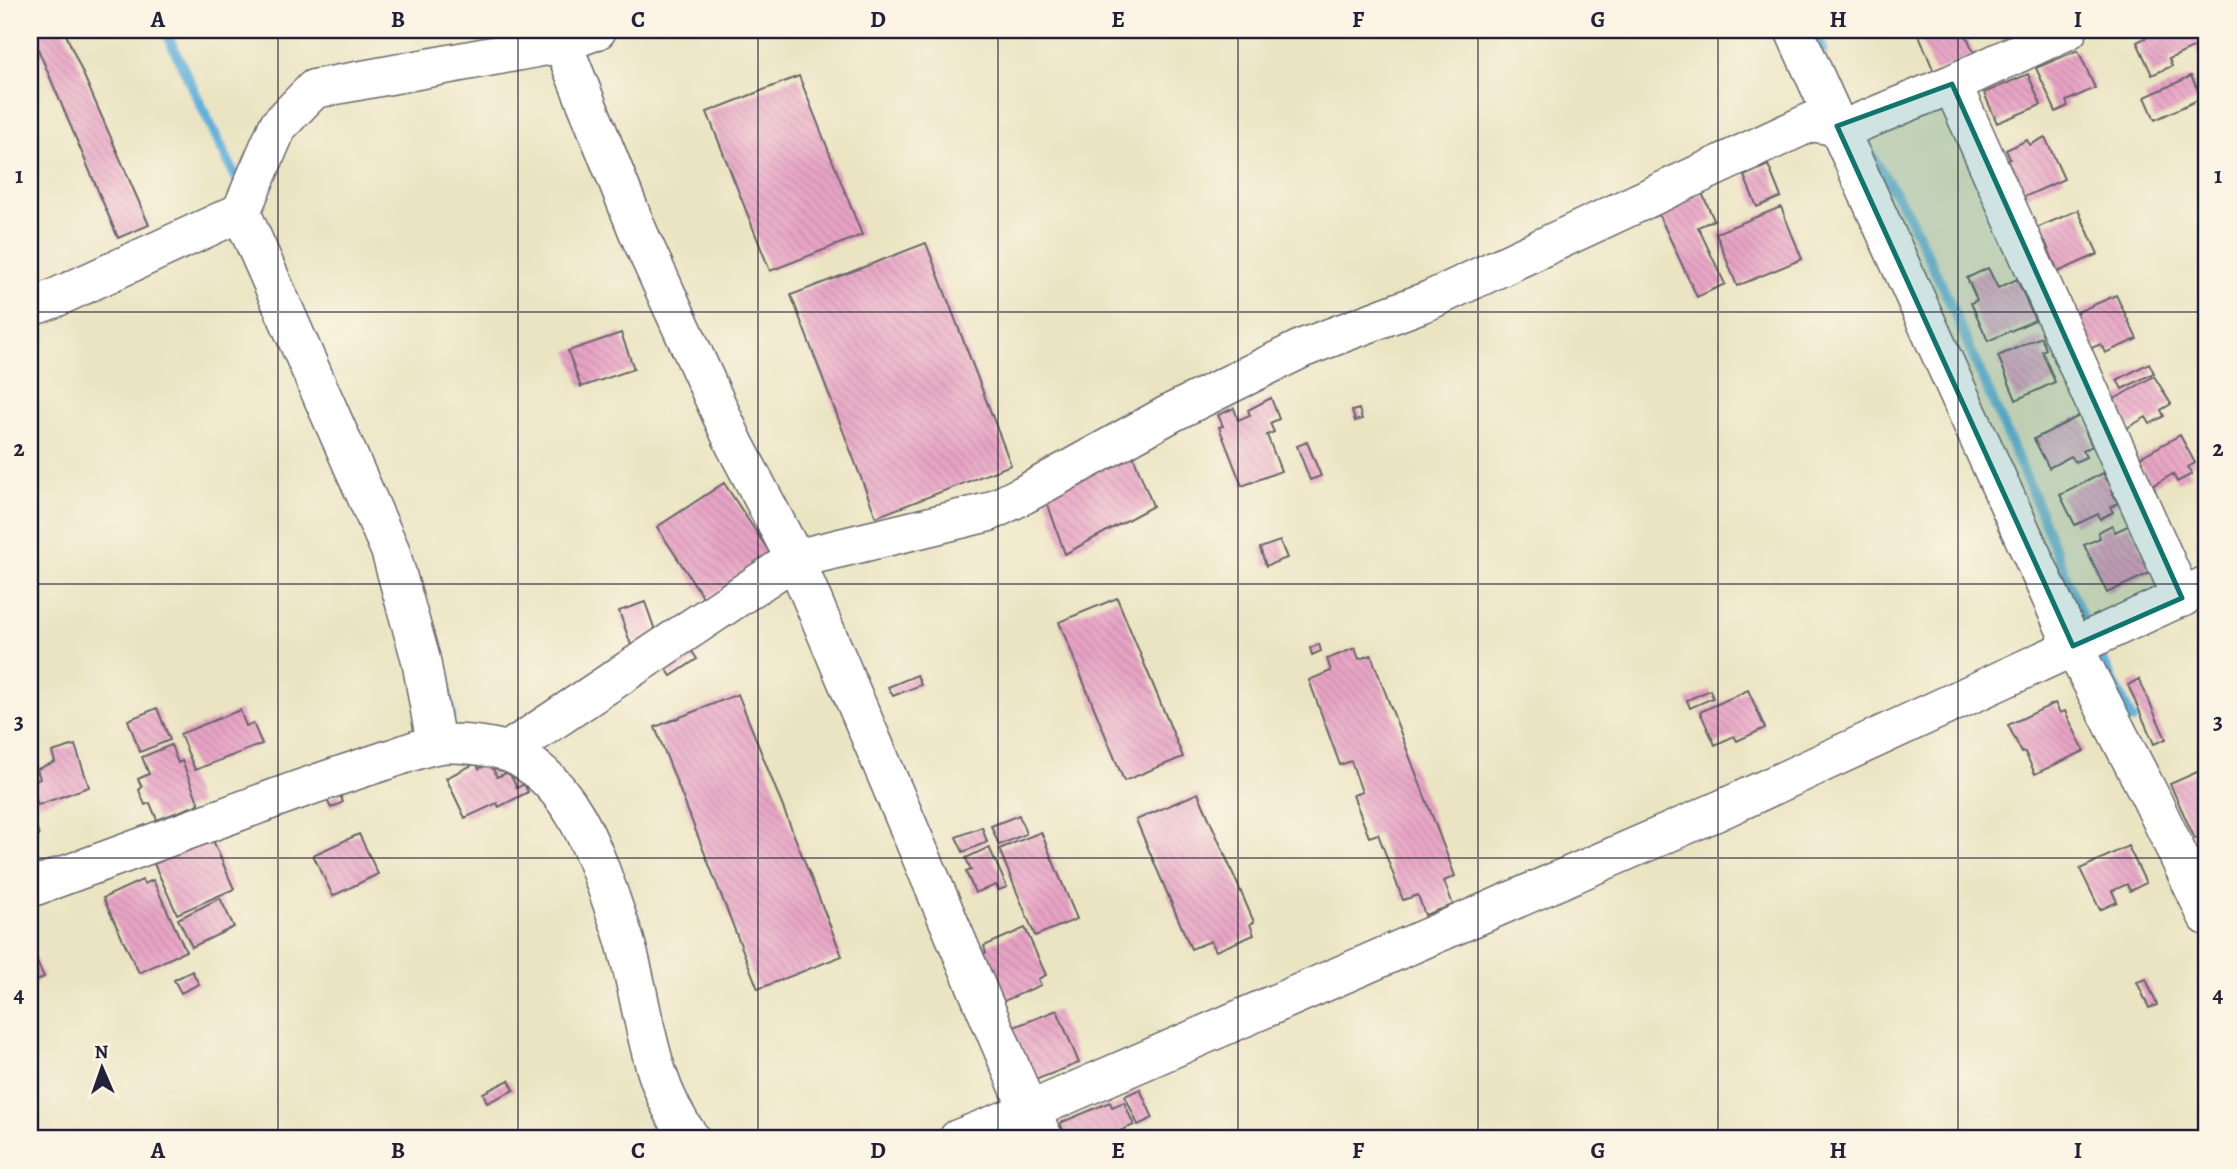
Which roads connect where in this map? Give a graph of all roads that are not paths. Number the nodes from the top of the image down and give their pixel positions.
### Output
1 (1794, 30) edge
2 (2068, 30) edge
3 (572, 34) edge
4 (1952, 84) junction
5 (1837, 126) junction
6 (241, 212) junction
7 (30, 307) edge
8 (795, 559) junction
9 (2194, 591) edge
10 (2087, 640) junction
11 (436, 744) junction
12 (506, 751) junction
13 (30, 888) edge
14 (2207, 916) edge
15 (1036, 1125) edge
16 (691, 1139) edge
17 (958, 1139) edge

1 - 5 street
2 - 4 street
3 - 6 street
3 - 8 street
4 - 5 street
4 - 9 street
5 - 8 street
5 - 10 street
6 - 7 street
6 - 11 street
8 - 12 street
8 - 15 street
9 - 10 street
10 - 14 street
10 - 15 street
11 - 12 street
11 - 13 street
12 - 16 street
15 - 17 street

